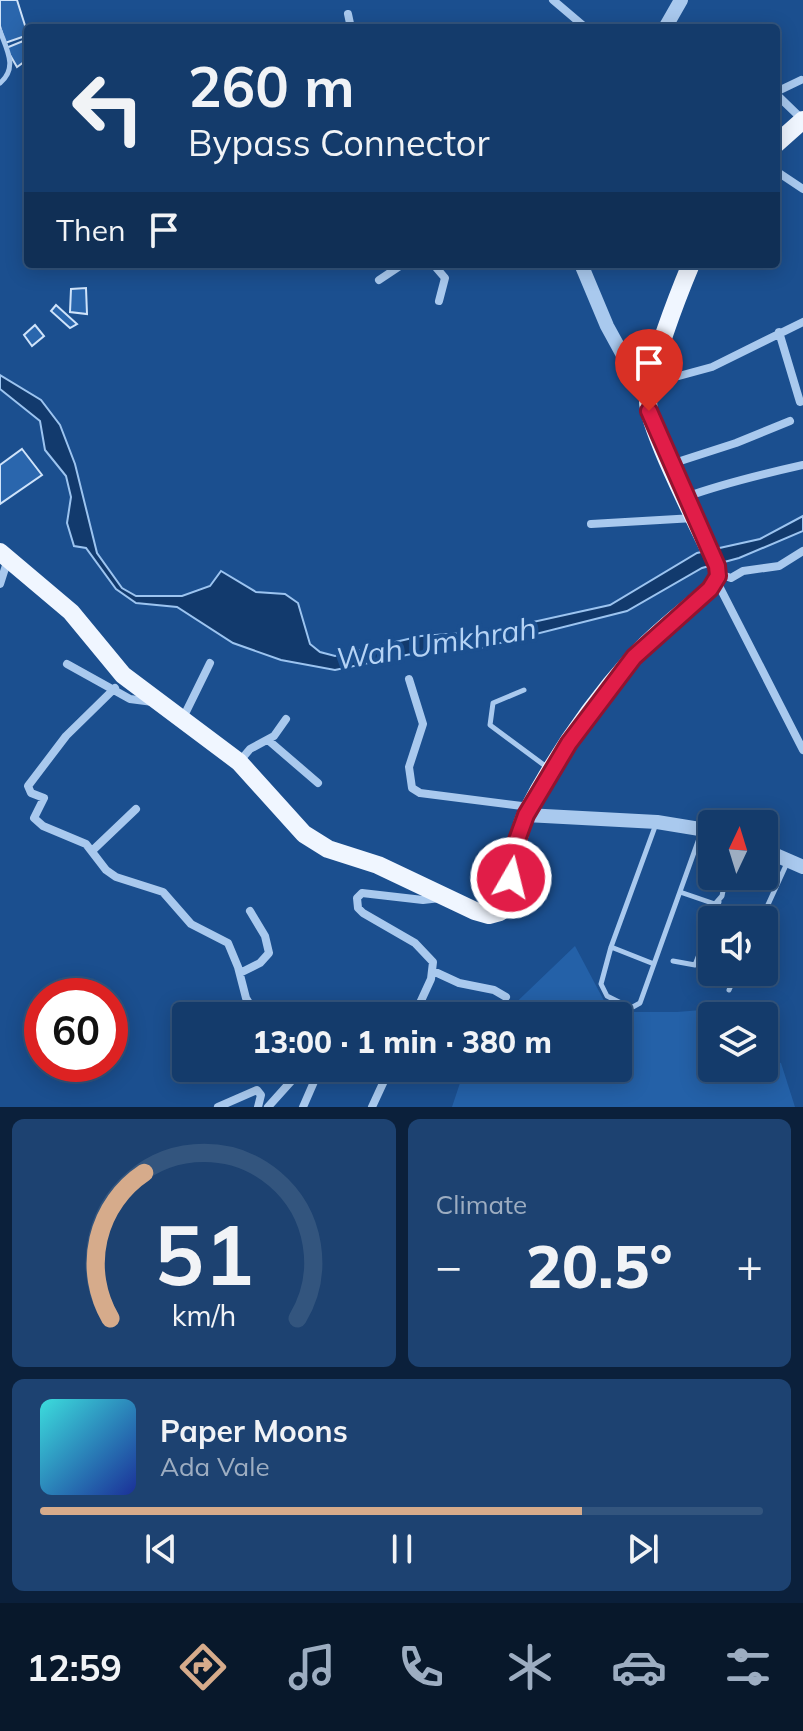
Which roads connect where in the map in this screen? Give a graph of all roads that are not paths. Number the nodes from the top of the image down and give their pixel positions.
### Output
1 (553, 0) edge
2 (681, 0) edge
3 (348, 14) dead end
4 (570, 18) junction
5 (350, 24) edge
6 (565, 24) edge
7 (580, 24) edge
8 (667, 24) edge
9 (0, 31) edge
10 (801, 80) edge
11 (0, 83) edge
12 (780, 91) edge
13 (780, 97) edge
14 (803, 120) edge
15 (780, 140) edge
16 (780, 174) edge
17 (803, 189) edge
18 (397, 268) edge
19 (436, 268) edge
20 (583, 268) edge
21 (690, 268) edge
22 (379, 280) dead end
23 (439, 301) dead end
24 (803, 322) edge
25 (779, 332) junction
26 (650, 392) junction
27 (800, 402) dead end
28 (790, 421) dead end
29 (671, 464) junction
30 (803, 465) edge
31 (686, 497) junction
32 (695, 518) junction
33 (591, 524) dead end
34 (803, 551) edge
35 (4, 556) edge
36 (717, 574) junction
37 (0, 584) edge
38 (210, 663) dead end
39 (67, 664) dead end
40 (409, 679) dead end
41 (115, 688) junction
42 (524, 690) dead end
43 (156, 702) junction
44 (286, 719) dead end
45 (181, 720) junction
46 (268, 740) junction
47 (803, 749) edge
48 (239, 762) junction
49 (551, 771) junction
50 (318, 783) dead end
51 (136, 809) dead end
52 (528, 811) junction
53 (657, 822) junction
54 (698, 828) edge
55 (93, 850) junction
56 (698, 852) edge
57 (778, 857) edge
58 (788, 862) junction
59 (803, 867) edge
60 (722, 890) edge
61 (680, 892) junction
62 (443, 897) junction
63 (719, 902) junction
64 (717, 906) edge
65 (768, 906) edge
66 (250, 911) dead end
67 (611, 947) junction
68 (698, 957) edge
69 (673, 961) dead end
70 (654, 964) junction
71 (433, 971) junction
72 (240, 973) junction
73 (731, 986) edge
74 (729, 990) dead end
75 (506, 997) dead end
76 (248, 1002) edge
77 (420, 1002) edge
78 (290, 1082) edge
79 (314, 1082) edge
80 (384, 1082) edge
81 (218, 1107) edge
82 (258, 1107) edge
83 (268, 1107) edge
84 (303, 1107) edge
85 (372, 1107) edge

1 - 4 street
2 - 8 street
3 - 5 street
4 - 6 street
4 - 7 street
9 - 11 lane
10 - 12 street
13 - 14 street
14 - 15 main road
16 - 17 street
18 - 22 street
19 - 23 street
20 - 26 street
21 - 26 main road
24 - 25 street
25 - 26 street
25 - 27 street
26 - 29 main road
28 - 29 street
29 - 31 main road
30 - 31 street
31 - 32 main road
32 - 33 street
32 - 36 main road
34 - 36 street
35 - 37 street
35 - 43 main road
36 - 47 street
36 - 49 main road
38 - 45 street
39 - 41 street
40 - 52 street
41 - 43 street
41 - 55 street
42 - 49 lane
43 - 45 main road
44 - 46 street
45 - 48 main road
46 - 48 street
46 - 50 street
48 - 62 main road
49 - 52 main road
51 - 55 street
52 - 53 street
52 - 62 main road
53 - 54 street
53 - 67 lane
55 - 72 street
56 - 61 lane
57 - 58 street
58 - 59 street
58 - 65 lane
60 - 63 lane
61 - 63 lane
61 - 70 lane
62 - 71 street
63 - 64 lane
66 - 72 street
67 - 70 lane
67 - 70 lane
68 - 69 lane
71 - 75 street
71 - 77 street
72 - 76 street
73 - 74 lane
78 - 83 street
79 - 84 street
80 - 85 street
81 - 82 street

